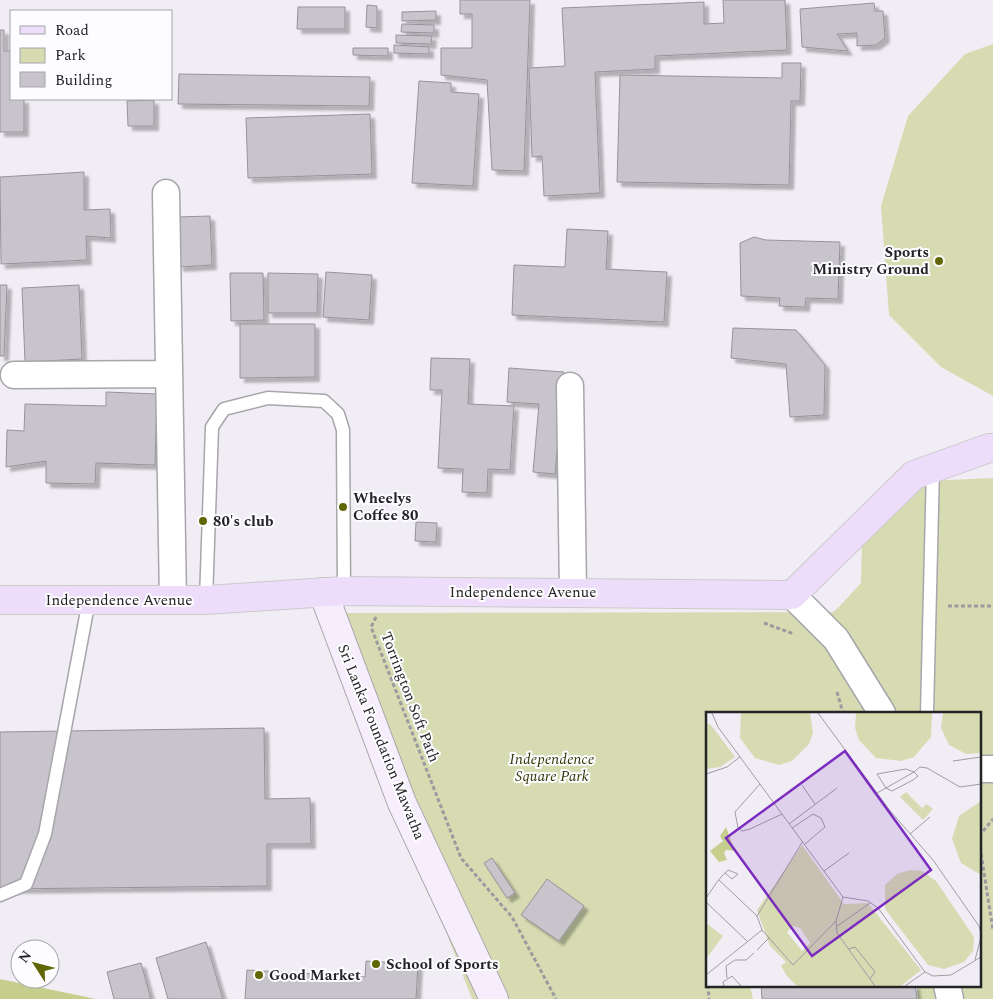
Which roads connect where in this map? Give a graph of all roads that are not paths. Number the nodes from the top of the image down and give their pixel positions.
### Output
1 (166, 192) dead end
2 (169, 374) junction
3 (14, 376) dead end
4 (570, 386) dead end
5 (993, 448) edge
6 (933, 468) junction
7 (333, 592) junction
8 (573, 592) junction
9 (792, 595) junction
10 (0, 600) edge
11 (89, 600) junction
12 (173, 600) junction
13 (206, 600) junction
14 (881, 712) edge
15 (927, 712) edge
16 (980, 769) edge
17 (993, 769) edge
18 (0, 895) edge
19 (947, 986) edge
20 (494, 999) edge
21 (950, 999) edge

1 - 2 street
2 - 3 street
2 - 12 street
4 - 8 street
5 - 6 main road
6 - 9 main road
6 - 15 lane
7 - 8 main road, Independence Avenue
7 - 13 main road, Independence Avenue
7 - 13 lane
7 - 20 street, Sri Lanka Foundation Mawatha
8 - 9 main road, Independence Avenue
9 - 14 street
10 - 11 main road, Independence Avenue
11 - 12 main road, Independence Avenue
11 - 18 lane
12 - 13 main road, Independence Avenue
16 - 17 street
19 - 21 street

